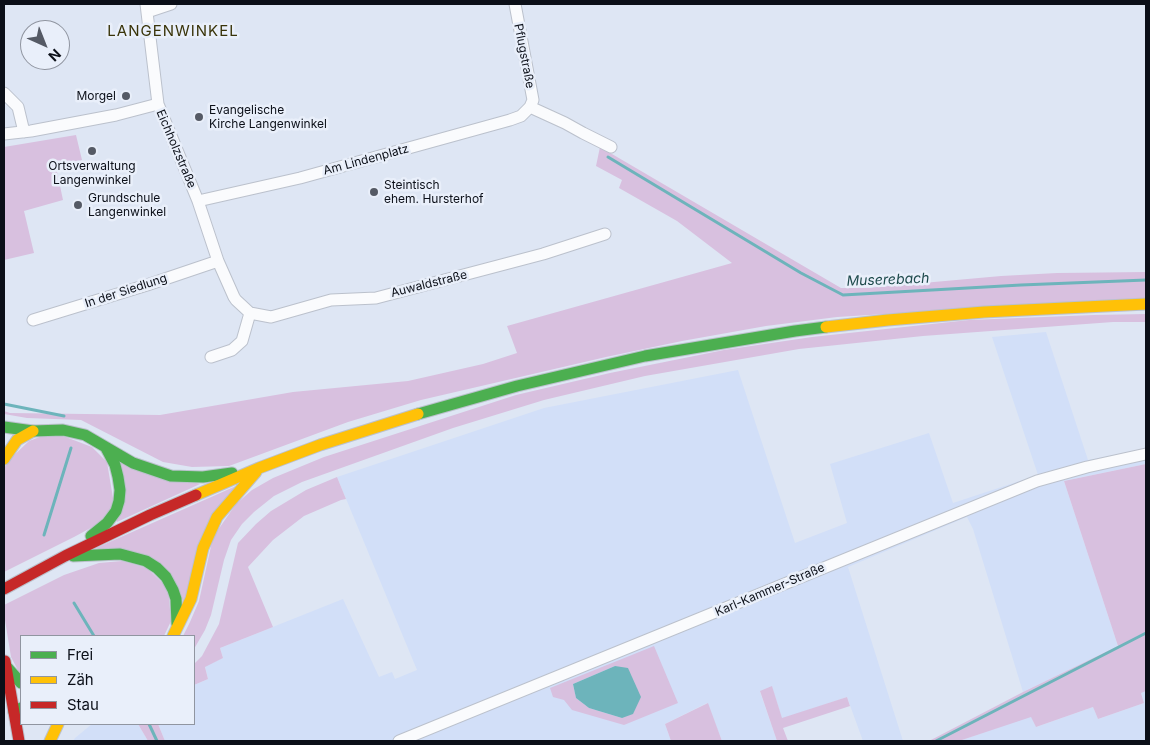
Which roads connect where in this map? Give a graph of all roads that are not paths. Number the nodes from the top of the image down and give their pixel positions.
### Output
1 (171, 4) edge
2 (514, 4) edge
3 (146, 8) edge
4 (4, 93) edge
5 (158, 104) junction
6 (530, 108) junction
7 (24, 132) junction
8 (4, 134) edge
9 (611, 147) dead end
10 (198, 201) junction
11 (605, 234) dead end
12 (218, 261) junction
13 (1146, 304) edge
14 (250, 313) junction
15 (33, 320) dead end
16 (212, 357) dead end
17 (5, 428) edge
18 (34, 430) junction
19 (17, 440) junction
20 (4, 442) edge
21 (106, 448) junction
22 (1146, 454) edge
23 (4, 459) edge
24 (260, 468) junction
25 (65, 556) junction
26 (4, 589) edge
27 (175, 633) edge
28 (4, 661) edge
29 (20, 682) edge
30 (19, 711) edge
31 (57, 725) edge
32 (19, 741) edge
33 (50, 741) edge
34 (399, 741) edge

1 - 3 street
2 - 6 street, Pflugstraße
3 - 5 street, Eichholzstraße
4 - 7 street
5 - 7 street
5 - 10 street, Eichholzstraße
6 - 9 street
6 - 10 street, Am Lindenplatz
7 - 8 street
10 - 12 street, Eichholzstraße
11 - 14 street, Auwaldstraße
12 - 14 street
12 - 15 street, In der Siedlung
13 - 24 main road
14 - 16 street
17 - 18 main road
18 - 19 main road
18 - 21 main road
19 - 20 main road
19 - 23 main road
21 - 24 main road
21 - 25 main road
22 - 34 street, Karl-Kammer-Straße
24 - 25 main road
24 - 27 main road
25 - 26 main road
25 - 27 main road
28 - 29 main road
28 - 30 main road
30 - 32 main road
31 - 33 main road

